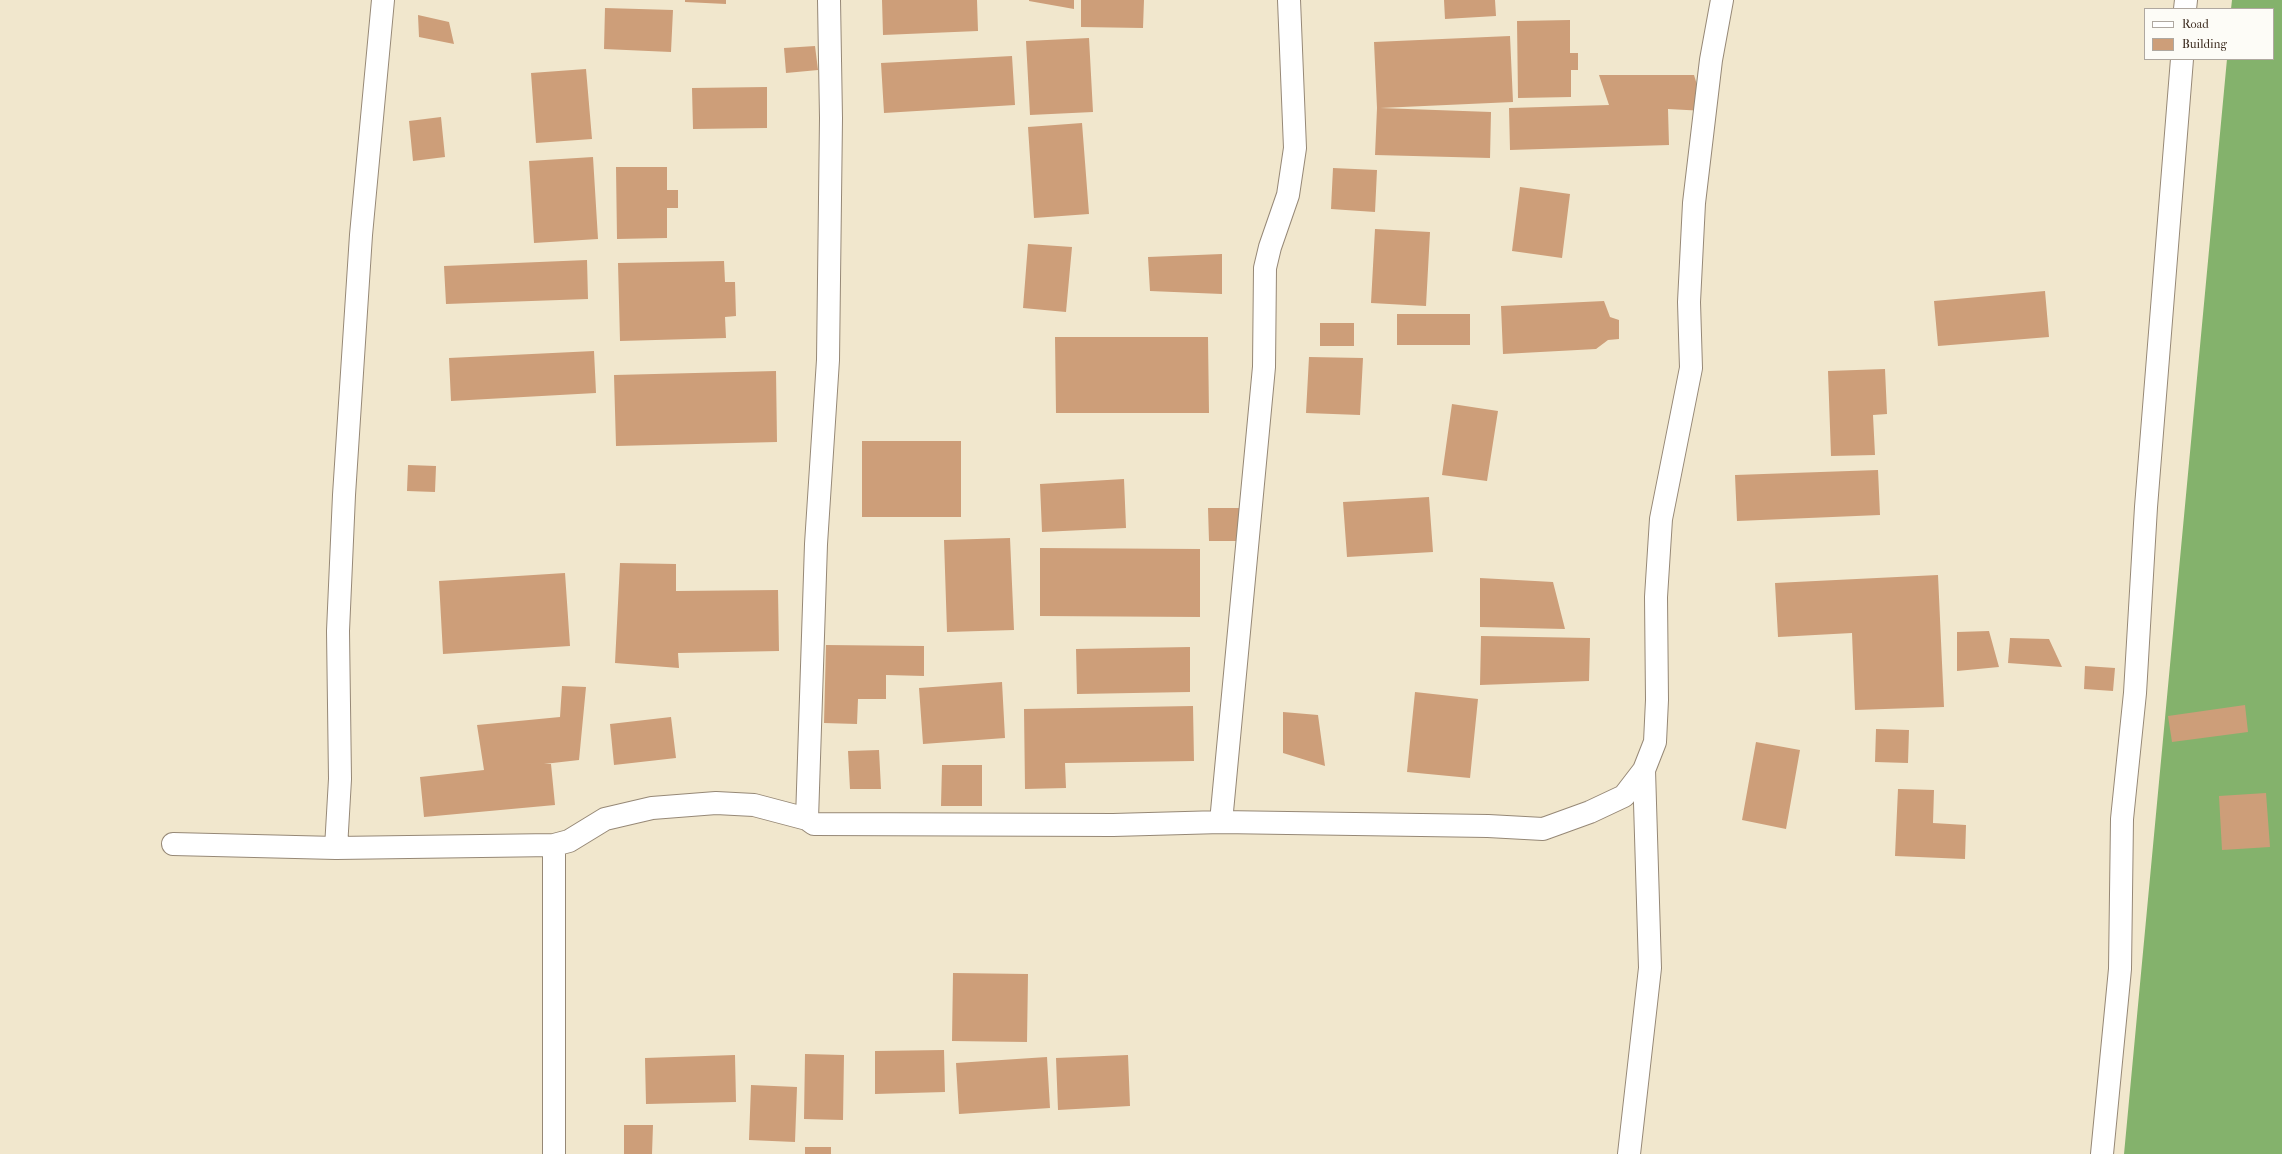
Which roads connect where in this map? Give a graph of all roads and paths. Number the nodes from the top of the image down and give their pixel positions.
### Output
1 (383, 0) edge
2 (829, 0) edge
3 (1290, 0) edge
4 (1722, 0) edge
5 (2182, 60) edge
6 (1644, 770) junction
7 (807, 819) junction
8 (1221, 822) junction
9 (173, 844) dead end
10 (554, 845) junction
11 (336, 848) junction
12 (554, 1154) edge
13 (1629, 1154) edge
14 (2102, 1154) edge

1 - 11 street
2 - 7 street
3 - 8 street
4 - 6 street
5 - 14 street
6 - 8 street
6 - 13 street
7 - 8 street
7 - 10 street
9 - 11 street
10 - 11 street
10 - 12 street

